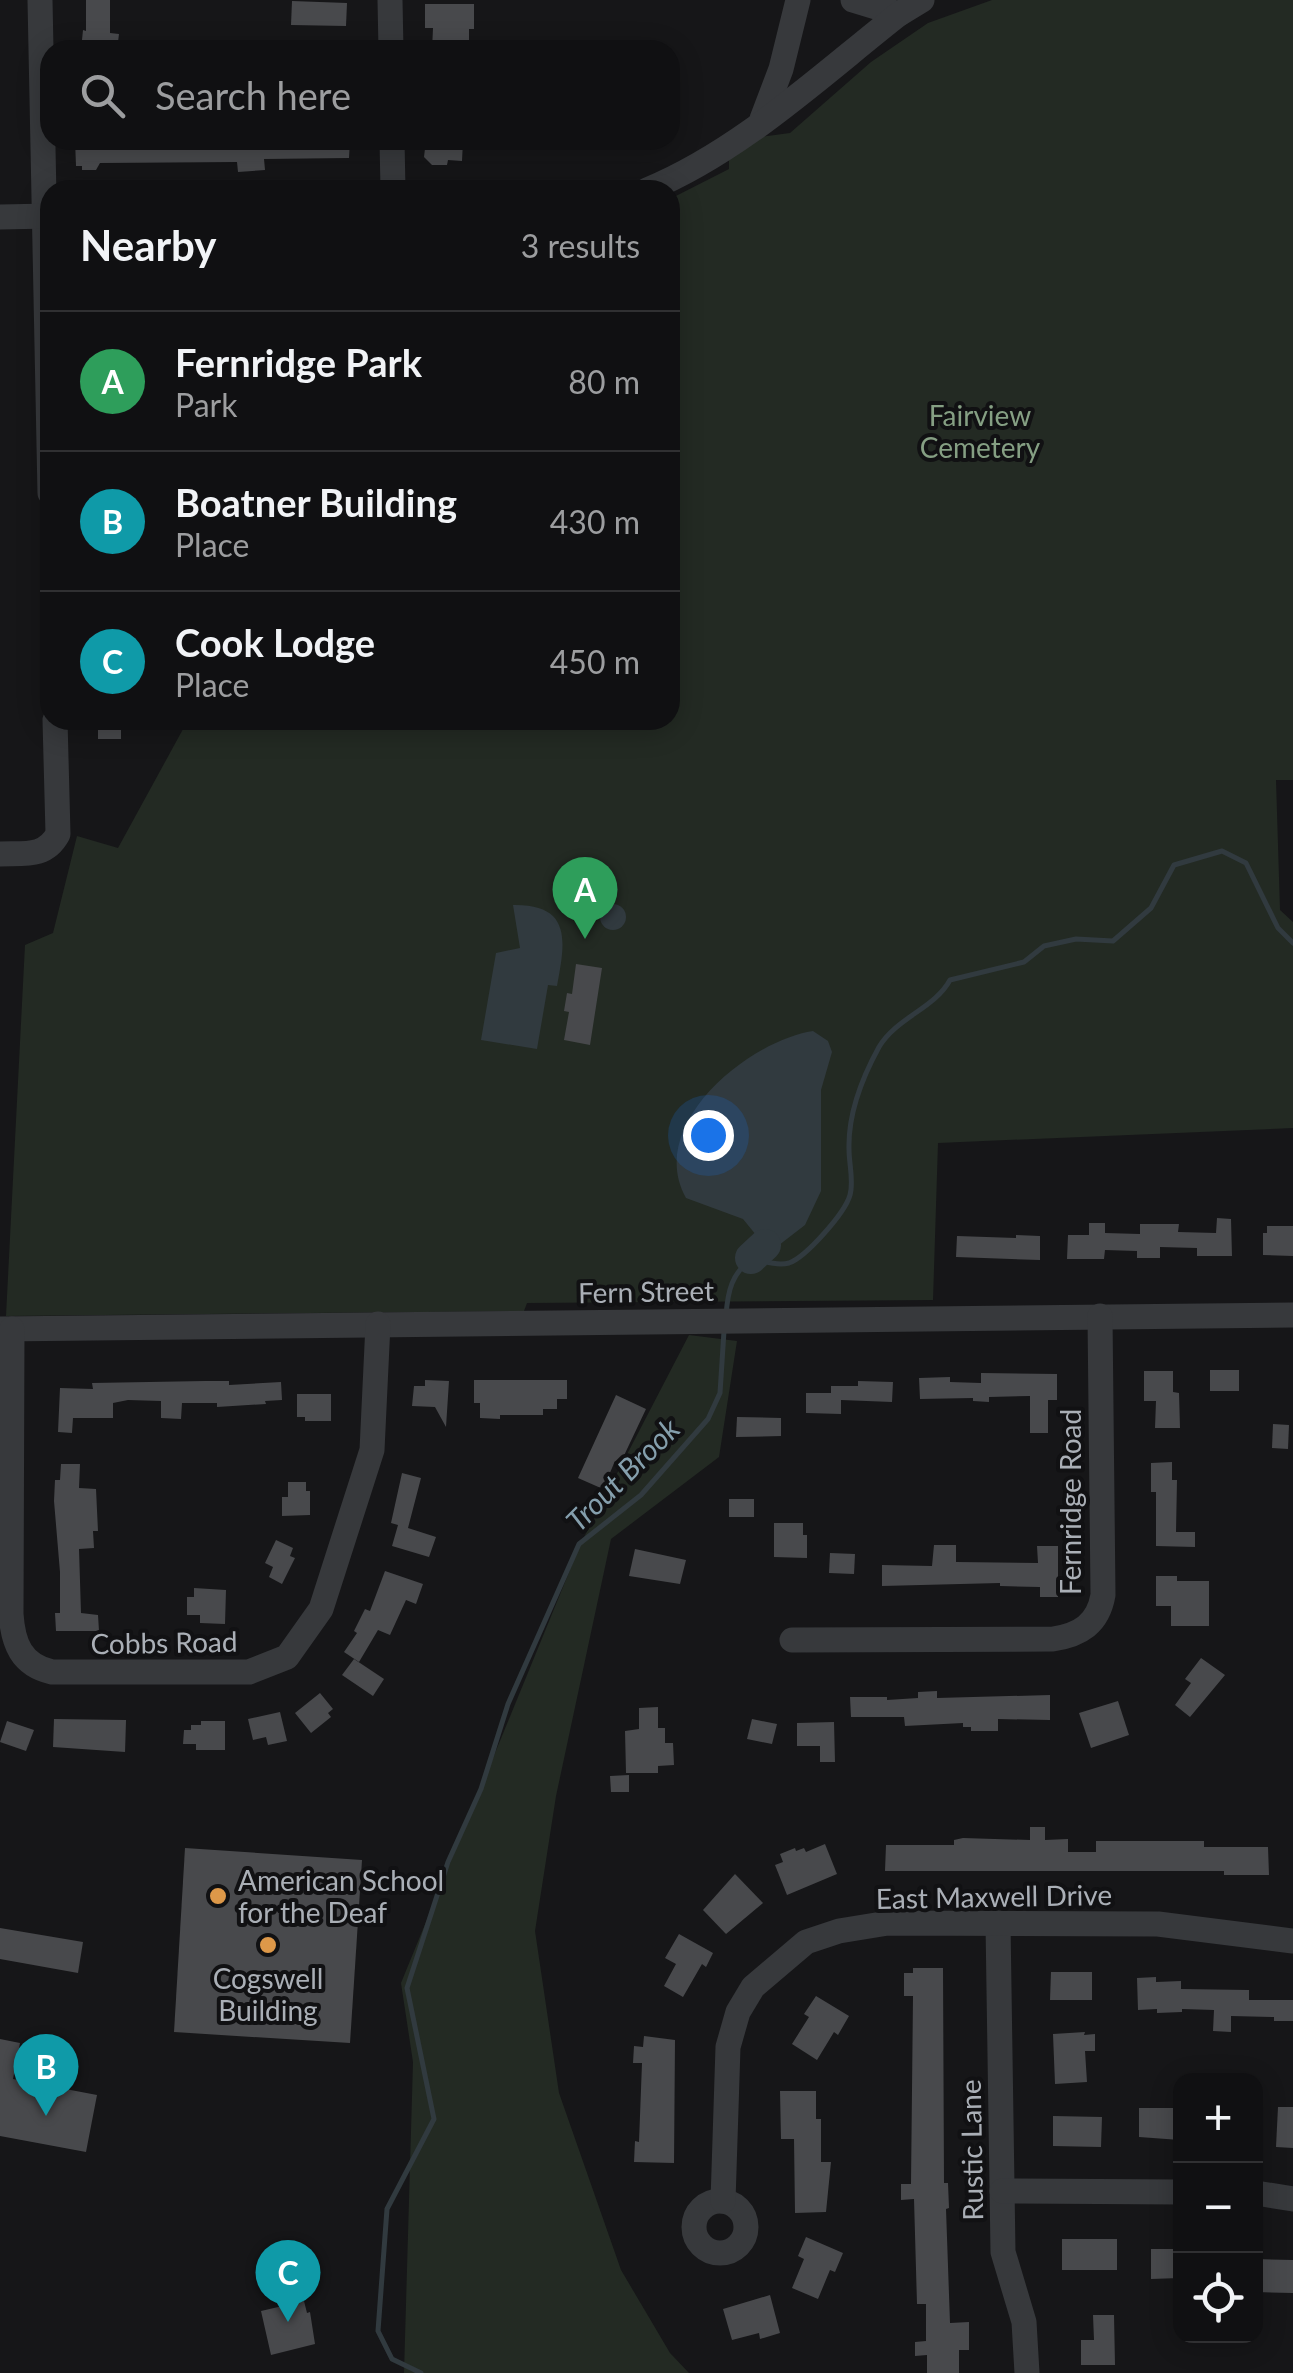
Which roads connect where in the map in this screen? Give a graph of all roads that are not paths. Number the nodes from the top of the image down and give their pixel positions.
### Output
1 (40, 0) edge
2 (390, 0) edge
3 (798, 0) edge
4 (853, 0) edge
5 (922, 0) edge
6 (899, 14) junction
7 (41, 40) edge
8 (391, 40) edge
9 (761, 122) junction
10 (45, 150) edge
11 (392, 150) edge
12 (46, 180) edge
13 (394, 180) edge
14 (671, 180) edge
15 (40, 216) edge
16 (0, 217) edge
17 (55, 730) edge
18 (0, 854) edge
19 (1293, 1315) edge
20 (1100, 1316) junction
21 (378, 1324) junction
22 (6, 1329) edge
23 (792, 1640) dead end
24 (998, 1923) junction
25 (1293, 1941) edge
26 (1002, 2191) junction
27 (1173, 2192) edge
28 (1263, 2194) edge
29 (1293, 2198) edge
30 (723, 2201) dead end
31 (1028, 2373) edge

1 - 7 street
2 - 8 street
3 - 9 street
4 - 6 street
5 - 6 street
6 - 9 street
9 - 14 street
10 - 12 street
11 - 13 street
15 - 16 street
17 - 18 street
19 - 20 street, Fern Street
20 - 21 street, Fern Street
20 - 23 street, Fernridge Road
21 - 22 street, Fern Street
21 - 22 street, Cobbs Road
24 - 25 street, East Maxwell Drive
24 - 26 street, Rustic Lane
24 - 30 street, East Maxwell Drive
26 - 27 street
26 - 31 street, Rustic Lane
28 - 29 street

